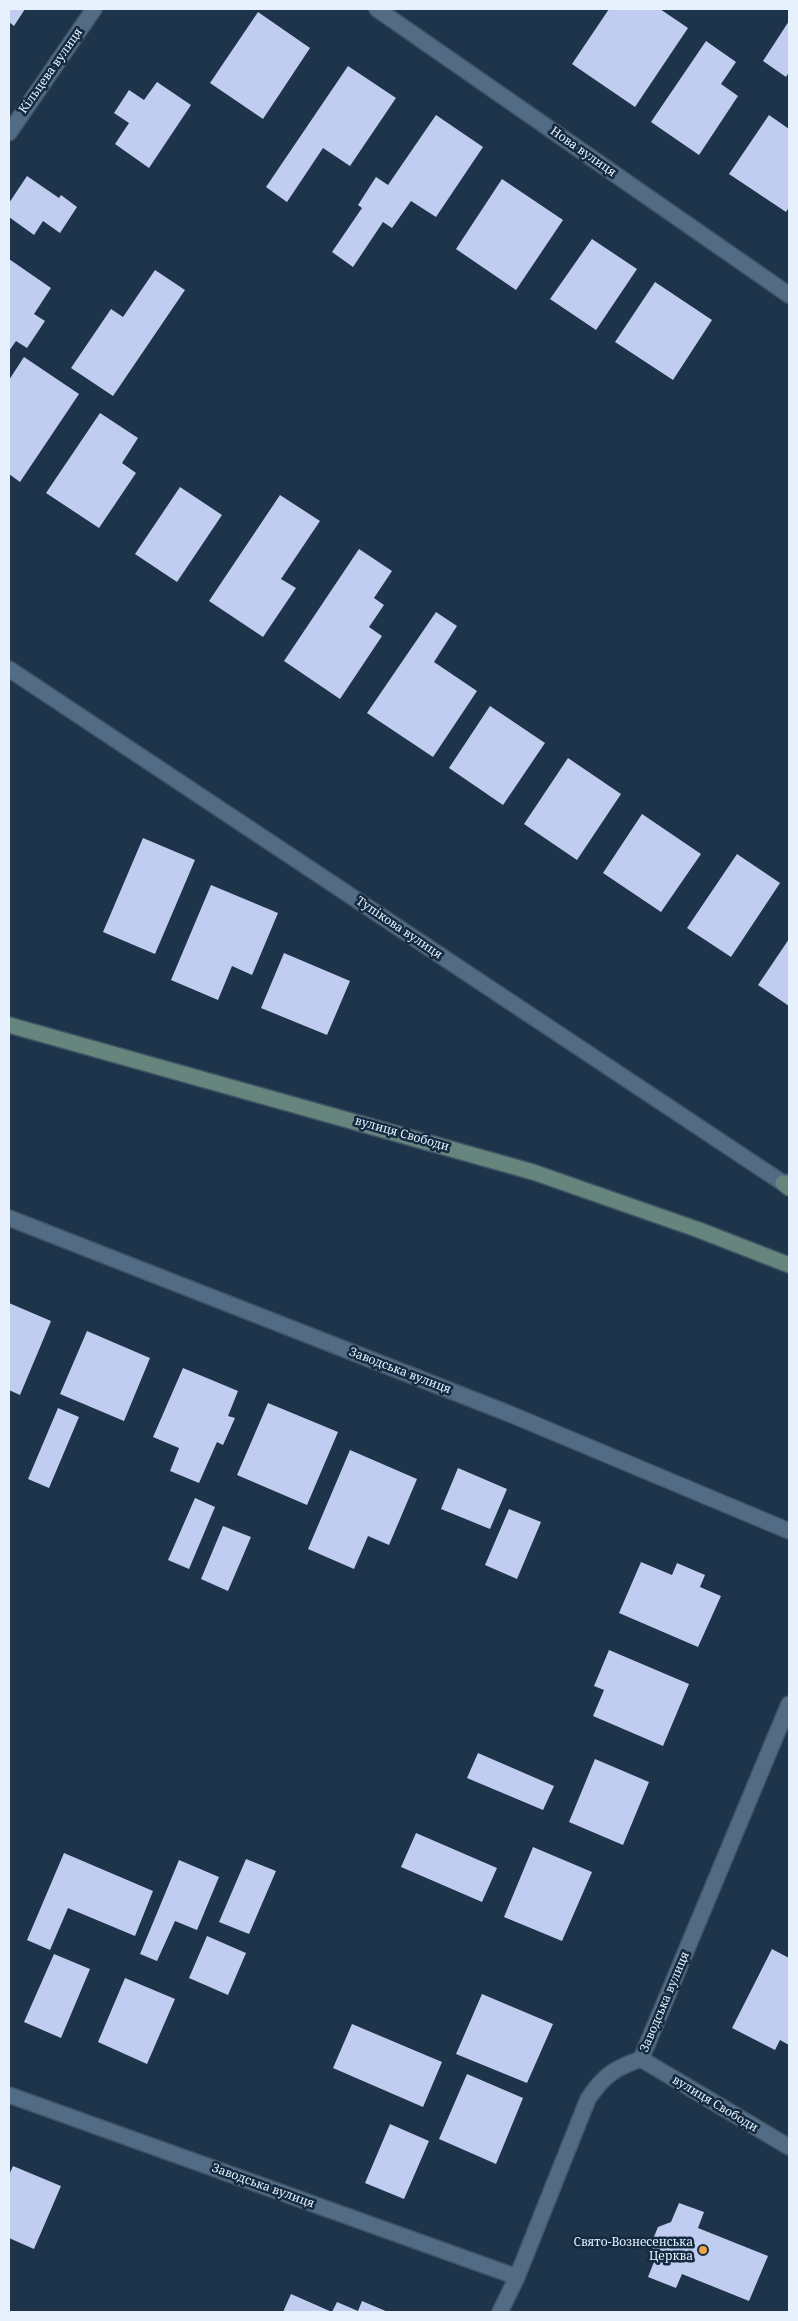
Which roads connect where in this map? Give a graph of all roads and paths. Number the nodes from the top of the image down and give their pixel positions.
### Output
1 (94, 9) edge
2 (377, 9) edge
3 (9, 133) edge
4 (789, 295) edge
5 (9, 669) edge
6 (9, 1025) edge
7 (787, 1184) edge
8 (9, 1218) edge
9 (789, 1265) edge
10 (789, 1531) edge
11 (789, 1704) edge
12 (641, 2059) junction
13 (9, 2095) edge
14 (789, 2148) edge
15 (517, 2277) junction
16 (500, 2312) edge

1 - 3 street, Кільцева вулиця
2 - 4 street, Нова вулиця
5 - 7 street, Тупікова вулиця
6 - 9 main road, вулиця Свободи
8 - 10 street, Заводська вулиця
11 - 12 street, Заводська вулиця
12 - 14 street, вулиця Свободи
12 - 15 street, Заводська вулиця
13 - 15 street, Заводська вулиця
15 - 16 street, Заводська вулиця

